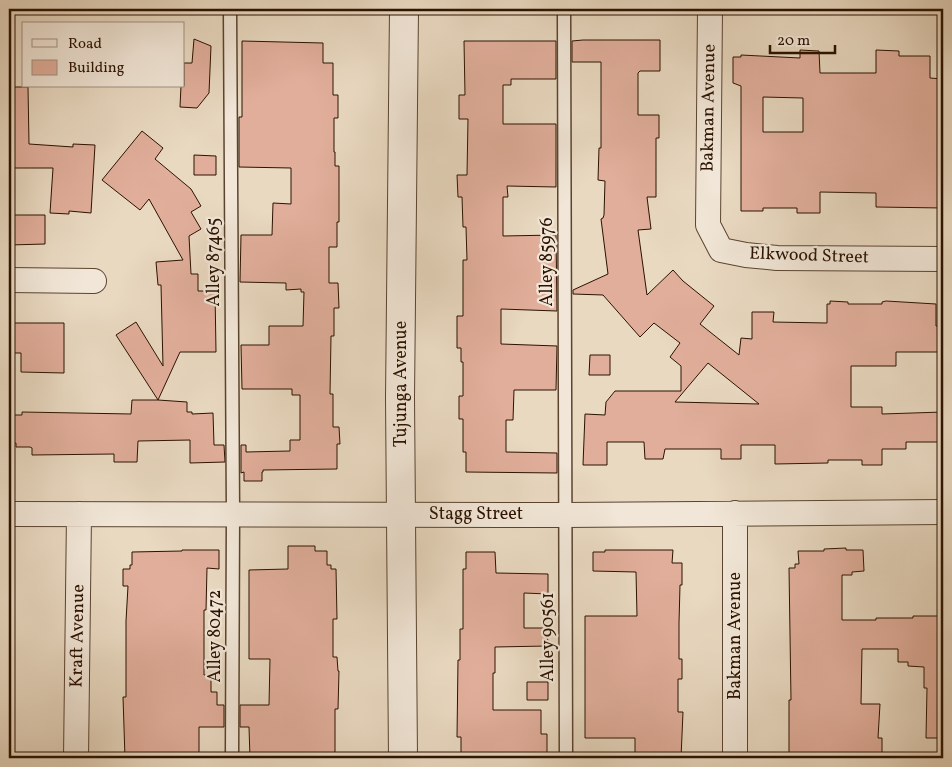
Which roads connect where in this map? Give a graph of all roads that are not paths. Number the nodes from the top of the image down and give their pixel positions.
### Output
1 (230, 9) edge
2 (404, 9) edge
3 (564, 9) edge
4 (710, 9) edge
5 (708, 207) joint
6 (943, 259) edge
7 (9, 280) edge
8 (94, 281) dead end
9 (943, 512) edge
10 (735, 513) junction
11 (9, 514) edge
12 (79, 514) junction
13 (233, 514) junction
14 (401, 514) junction
15 (565, 515) junction
16 (76, 758) edge
17 (232, 758) edge
18 (403, 758) edge
19 (566, 758) edge
20 (735, 758) edge

1 - 13 lane, Alley 87465
2 - 14 street, Tujunga Avenue
3 - 15 lane, Alley 85976
4 - 5 street, Bakman Avenue
5 - 6 street, Elkwood Street
7 - 8 street
9 - 10 street, Stagg Street
10 - 15 street, Stagg Street
10 - 20 street, Bakman Avenue
11 - 12 street, Stagg Street
12 - 13 street, Stagg Street
12 - 16 street, Kraft Avenue
13 - 14 street, Stagg Street
13 - 17 lane, Alley 80472
14 - 15 street, Stagg Street
14 - 18 street, Tujunga Avenue
15 - 19 lane, Alley 90561

